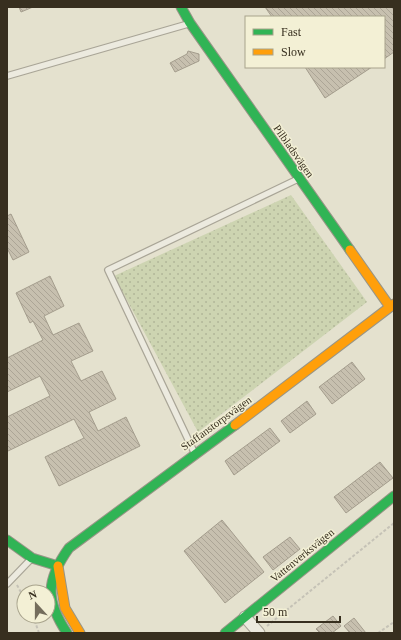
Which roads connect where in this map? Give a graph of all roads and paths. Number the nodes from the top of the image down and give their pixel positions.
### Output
1 (181, 7) edge
2 (190, 23) junction
3 (7, 76) edge
4 (299, 178) junction
5 (392, 306) edge
6 (195, 454) junction
7 (394, 496) edge
8 (394, 523) edge
9 (7, 540) edge
10 (32, 558) junction
11 (58, 566) junction
12 (12, 579) junction
13 (7, 584) edge
14 (16, 585) edge
15 (245, 616) junction
16 (394, 622) edge
17 (67, 633) edge
18 (80, 633) edge
19 (224, 633) edge
20 (258, 633) edge
21 (378, 633) edge

1 - 2 street, Pilbladsvägen
2 - 3 lane
2 - 4 street, Pilbladsvägen
4 - 5 street, Pilbladsvägen
4 - 6 lane
5 - 6 street, Staffanstorpsvägen
6 - 11 street, Staffanstorpsvägen
7 - 15 street, Vattenverksvägen
8 - 20 path
9 - 10 street
10 - 11 street
10 - 12 lane
11 - 17 street, Staffanstorpsvägen
11 - 18 street
12 - 13 lane
12 - 14 path
15 - 19 street, Vattenverksvägen
15 - 20 street
16 - 21 path

